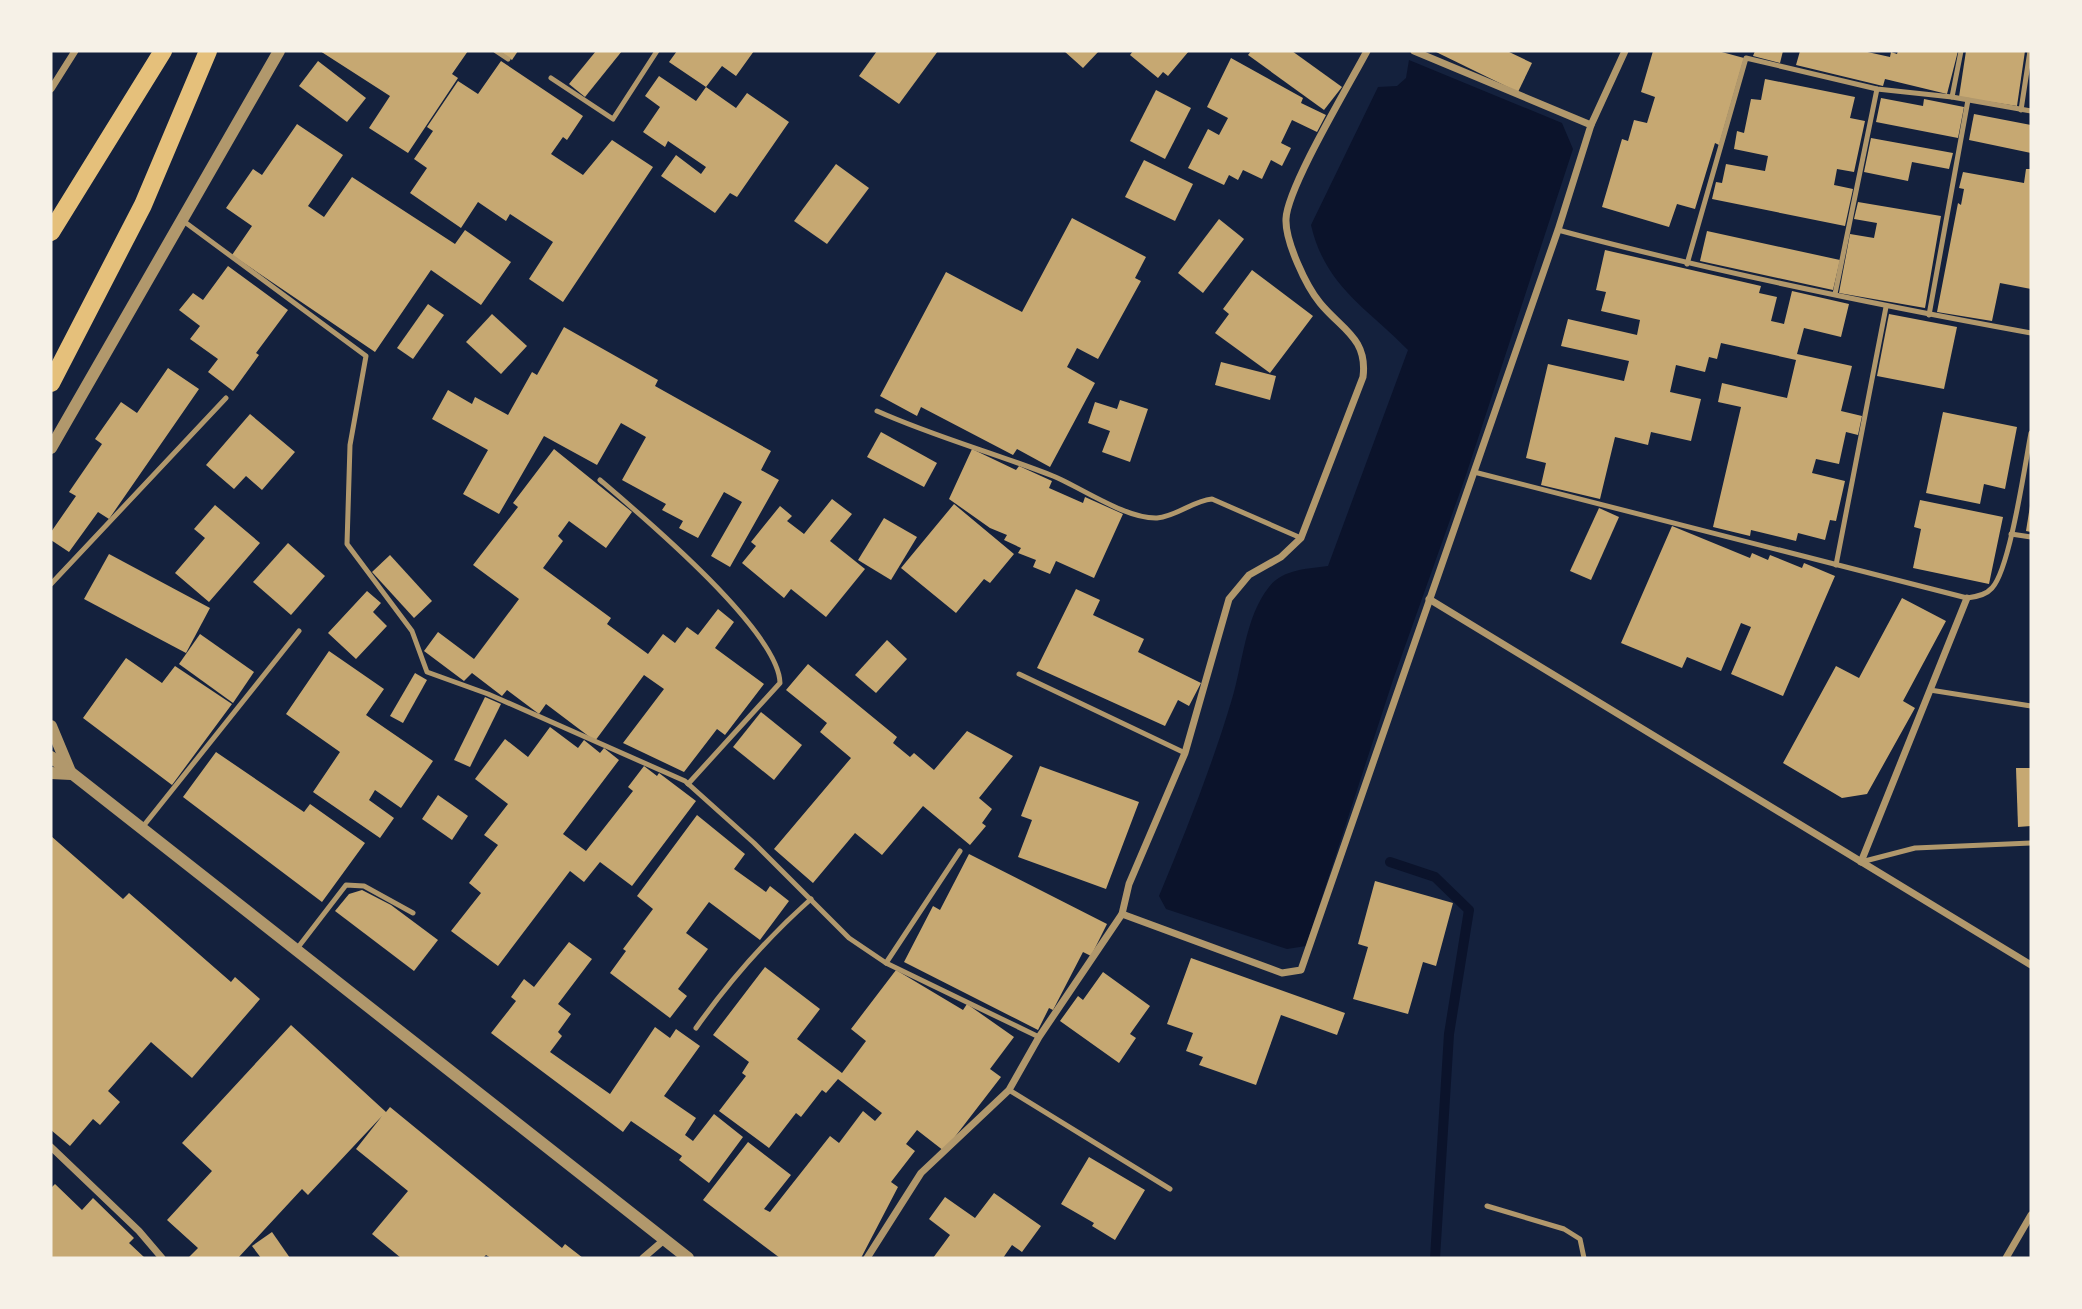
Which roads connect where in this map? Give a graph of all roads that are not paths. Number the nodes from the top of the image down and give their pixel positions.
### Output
1 (75, 51) edge
2 (163, 51) edge
3 (208, 51) edge
4 (279, 51) edge
5 (496, 51) edge
6 (657, 51) edge
7 (1367, 51) edge
8 (1414, 51) edge
9 (1625, 51) edge
10 (1748, 51) edge
11 (1961, 51) edge
12 (2030, 51) edge
13 (1746, 58) junction
14 (508, 59) dead end
15 (551, 78) dead end
16 (51, 89) edge
17 (1877, 89) junction
18 (1952, 97) junction
19 (1968, 100) junction
20 (2021, 110) junction
21 (2031, 111) edge
22 (1591, 125) junction
23 (182, 220) junction
24 (1558, 230) junction
25 (51, 232) edge
26 (1687, 264) junction
27 (1835, 294) junction
28 (1886, 307) junction
29 (1929, 315) junction
30 (2031, 333) edge
31 (51, 383) edge
32 (226, 398) dead end
33 (877, 411) dead end
34 (2031, 433) edge
35 (51, 448) edge
36 (1474, 472) junction
37 (600, 480) dead end
38 (2011, 534) junction
39 (2031, 537) edge
40 (1301, 538) junction
41 (1836, 565) junction
42 (51, 583) edge
43 (1967, 598) junction
44 (1429, 599) junction
45 (299, 631) dead end
46 (1019, 674) dead end
47 (1930, 690) junction
48 (2031, 706) edge
49 (51, 726) edge
50 (1185, 753) junction
51 (51, 757) edge
52 (51, 774) edge
53 (71, 774) junction
54 (688, 784) junction
55 (141, 829) junction
56 (2031, 843) edge
57 (960, 850) dead end
58 (1861, 862) junction
59 (811, 899) junction
60 (413, 914) dead end
61 (1122, 914) junction
62 (296, 950) junction
63 (887, 963) junction
64 (2031, 965) edge
65 (696, 1028) dead end
66 (1039, 1037) junction
67 (1009, 1090) junction
68 (51, 1147) edge
69 (1170, 1189) dead end
70 (1487, 1206) dead end
71 (2031, 1215) edge
72 (664, 1240) junction
73 (162, 1258) edge
74 (643, 1258) edge
75 (688, 1258) edge
76 (867, 1258) edge
77 (1584, 1258) edge
78 (2006, 1258) edge

1 - 16 street
2 - 25 main road
3 - 31 main road
4 - 23 street
5 - 14 lane
6 - 15 lane
7 - 40 street
8 - 22 street
9 - 22 street
10 - 13 lane
11 - 18 lane
12 - 20 lane
13 - 17 lane
13 - 26 lane
17 - 18 lane
17 - 27 lane
18 - 19 lane
19 - 20 lane
19 - 29 lane
20 - 21 lane
22 - 24 street
23 - 35 street
23 - 54 lane
24 - 26 lane
24 - 36 street
26 - 27 lane
27 - 28 lane
28 - 29 lane
28 - 41 lane
29 - 30 lane
32 - 42 lane
33 - 40 lane
34 - 38 lane
36 - 41 lane
36 - 44 street
37 - 54 lane
38 - 39 lane
38 - 43 lane
40 - 50 street
41 - 43 lane
43 - 47 street
44 - 58 street
44 - 61 street
45 - 55 lane
46 - 50 lane
47 - 48 lane
47 - 58 street
49 - 53 street
50 - 61 street
51 - 53 street
52 - 53 street
53 - 55 street
54 - 59 lane
55 - 62 street
56 - 58 lane
57 - 63 lane
58 - 64 street
59 - 63 lane
59 - 65 lane
60 - 62 lane
61 - 66 street
62 - 72 street
63 - 66 lane
66 - 67 street
67 - 69 lane
67 - 76 street
68 - 73 street
70 - 77 lane
71 - 78 street
72 - 74 street
72 - 75 street

